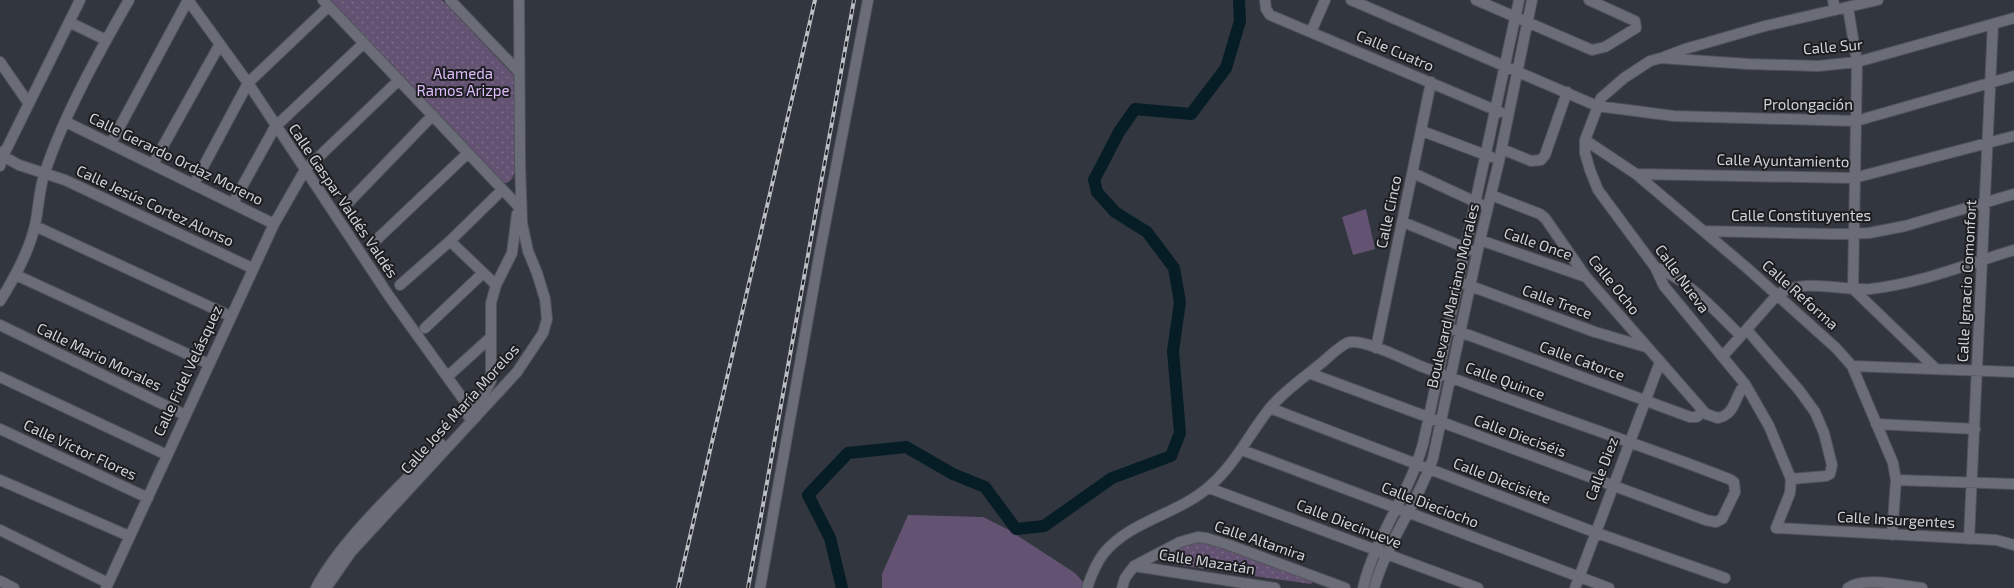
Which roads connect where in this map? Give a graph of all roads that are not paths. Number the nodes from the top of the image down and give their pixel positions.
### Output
1 (80, 0) edge
2 (129, 0) edge
3 (188, 0) edge
4 (450, 0) edge
5 (520, 0) edge
6 (868, 0) edge
7 (1265, 0) edge
8 (1325, 0) edge
9 (1351, 0) edge
10 (1476, 0) edge
11 (1519, 0) edge
12 (1532, 0) edge
13 (1589, 0) edge
14 (1878, 0) edge
15 (326, 3) edge
16 (459, 5) edge
17 (1834, 5) edge
18 (1848, 8) junction
19 (1515, 18) junction
20 (2014, 18) edge
21 (69, 22) junction
22 (1527, 22) junction
23 (1994, 24) junction
24 (1311, 32) junction
25 (106, 40) junction
26 (364, 43) junction
27 (220, 44) junction
28 (1661, 58) junction
29 (1650, 60) joint
30 (0, 62) edge
31 (1857, 62) junction
32 (1505, 65) junction
33 (1517, 70) junction
34 (519, 72) junction
35 (2014, 76) edge
36 (399, 80) junction
37 (1431, 82) junction
38 (1991, 82) junction
39 (248, 83) junction
40 (1567, 92) junction
41 (29, 104) junction
42 (1597, 106) junction
43 (1495, 110) junction
44 (433, 115) junction
45 (1508, 115) junction
46 (1856, 121) junction
47 (66, 122) junction
48 (275, 127) junction
49 (1422, 131) junction
50 (2014, 136) edge
51 (1585, 140) junction
52 (1988, 142) junction
53 (111, 143) junction
54 (1502, 150) junction
55 (467, 154) junction
56 (1485, 155) junction
57 (1, 158) edge
58 (1499, 160) junction
59 (152, 164) junction
60 (305, 170) junction
61 (44, 173) junction
62 (1412, 174) junction
63 (1636, 174) junction
64 (1854, 178) junction
65 (194, 184) junction
66 (502, 190) junction
67 (2014, 194) edge
68 (1491, 195) junction
69 (1474, 201) junction
70 (1986, 201) junction
71 (233, 203) junction
72 (346, 204) dead end
73 (520, 204) junction
74 (1489, 208) junction
75 (1403, 222) junction
76 (274, 224) junction
77 (35, 226) junction
78 (1703, 231) junction
79 (1852, 234) junction
80 (1480, 240) junction
81 (450, 241) junction
82 (372, 244) dead end
83 (1466, 247) junction
84 (2014, 250) edge
85 (1478, 253) junction
86 (1983, 260) junction
87 (1655, 267) junction
88 (252, 268) junction
89 (483, 273) junction
90 (16, 275) junction
91 (1586, 277) junction
92 (1459, 282) junction
93 (400, 285) dead end
94 (496, 285) junction
95 (1471, 286) junction
96 (1853, 289) junction
97 (1777, 295) junction
98 (0, 301) edge
99 (230, 316) junction
100 (0, 325) edge
101 (1449, 327) junction
102 (425, 328) dead end
103 (1460, 331) junction
104 (1744, 333) junction
105 (492, 337) junction
106 (1646, 347) junction
107 (1376, 348) junction
108 (1723, 356) junction
109 (1660, 362) junction
110 (209, 364) junction
111 (1852, 366) junction
112 (1935, 368) junction
113 (1977, 370) junction
114 (2014, 372) edge
115 (1309, 373) junction
116 (1438, 373) junction
117 (0, 377) edge
118 (447, 377) junction
119 (1450, 377) junction
120 (1745, 384) junction
121 (1645, 400) junction
122 (1270, 408) junction
123 (1702, 410) junction
124 (474, 414) junction
125 (185, 415) junction
126 (1429, 418) junction
127 (1441, 422) junction
128 (1876, 424) junction
129 (1975, 428) junction
130 (0, 429) edge
131 (1628, 442) junction
132 (1242, 450) junction
133 (166, 455) junction
134 (1417, 465) junction
135 (1429, 470) junction
136 (1791, 479) junction
137 (0, 480) edge
138 (1896, 480) junction
139 (1972, 482) junction
140 (2014, 484) edge
141 (1612, 486) junction
142 (1209, 488) junction
143 (148, 498) junction
144 (1397, 509) junction
145 (1408, 513) junction
146 (1722, 519) joint
147 (0, 530) edge
148 (1594, 532) junction
149 (1892, 535) junction
150 (129, 536) junction
151 (1969, 539) junction
152 (2014, 545) edge
153 (1376, 550) junction
154 (1388, 555) junction
155 (1134, 566) junction
156 (1317, 577) junction
157 (1579, 577) junction
158 (1725, 578) dead end
159 (0, 581) edge
160 (107, 585) edge
161 (14, 588) edge
162 (316, 588) edge
163 (326, 588) edge
164 (760, 588) edge
165 (1087, 588) edge
166 (1122, 588) edge
167 (1275, 588) edge
168 (1315, 588) edge
169 (1346, 588) edge
170 (1363, 588) edge
171 (1374, 588) edge
172 (1478, 588) edge
173 (1575, 588) edge
174 (1608, 588) edge
175 (1848, 588) edge
176 (1922, 588) edge

1 - 21 street
2 - 25 street
3 - 27 street, Calle Gaspar Valdés Valdés
3 - 53 street
4 - 16 street
5 - 34 street, Calle José María Morelos
6 - 164 street
7 - 24 street, Calle Cuatro
8 - 24 street
9 - 32 street
10 - 19 street
11 - 19 street, Boulevard Mariano Morales
12 - 22 street, Boulevard Mariano Morales
13 - 22 street
14 - 18 street
15 - 26 street
15 - 39 street
16 - 34 street
17 - 18 street
17 - 28 street
18 - 31 street
19 - 22 street
19 - 32 street, Boulevard Mariano Morales
20 - 23 street, Calle Sur
21 - 25 street
21 - 41 street
22 - 33 street, Boulevard Mariano Morales
23 - 31 street, Calle Sur
23 - 38 street, Calle Ignacio Comonfort
24 - 37 street, Calle Cuatro
25 - 47 street
26 - 36 street
26 - 48 street
27 - 39 street, Calle Gaspar Valdés Valdés
27 - 59 street
28 - 29 street, Calle Sur
28 - 31 street, Calle Sur
29 - 42 street, Calle Nueva
30 - 41 street
31 - 46 street
32 - 33 street
32 - 43 street, Boulevard Mariano Morales
33 - 40 street
33 - 45 street, Boulevard Mariano Morales
34 - 73 street, Calle José María Morelos
35 - 38 street, Prolongación
36 - 44 street
36 - 60 street, Calle Fidel Velásquez
37 - 43 street, Calle Cuatro
37 - 49 street, Calle Cinco
38 - 46 street, Prolongación
38 - 52 street, Calle Ignacio Comonfort
39 - 48 street, Calle Gaspar Valdés Valdés
39 - 65 street
40 - 42 street
40 - 54 street
41 - 57 street
42 - 46 street, Prolongación
42 - 51 street, Calle Nueva
43 - 45 street, Calle Cuatro
43 - 56 street, Boulevard Mariano Morales
44 - 55 street
44 - 72 street
45 - 54 street, Boulevard Mariano Morales
46 - 64 street
47 - 53 street, Calle Gerardo Ordaz Moreno
47 - 61 street
48 - 60 street, Calle Gaspar Valdés Valdés
48 - 71 street
49 - 56 street
49 - 62 street, Calle Cinco
50 - 52 street, Calle Ayuntamiento
51 - 63 street, Calle Reforma
51 - 87 street, Calle Nueva
52 - 64 street, Calle Ayuntamiento
52 - 70 street, Calle Ignacio Comonfort
53 - 59 street, Calle Gerardo Ordaz Moreno
54 - 58 street, Boulevard Mariano Morales
55 - 66 street
55 - 82 street
56 - 58 street
56 - 69 street, Boulevard Mariano Morales
57 - 61 street, Calle Jesús Cortez Alonso
58 - 68 street, Boulevard Mariano Morales
59 - 65 street, Calle Gerardo Ordaz Moreno
60 - 76 street, Calle Fidel Velásquez
60 - 118 street, Calle Gaspar Valdés Valdés
61 - 77 street
61 - 88 street, Calle Jesús Cortez Alonso
62 - 69 street
62 - 75 street, Calle Cinco
63 - 64 street, Calle Ayuntamiento
63 - 78 street, Calle Reforma
64 - 79 street
65 - 71 street, Calle Gerardo Ordaz Moreno
66 - 73 street
66 - 81 street
67 - 70 street, Calle Constituyentes
68 - 74 street, Boulevard Mariano Morales
68 - 91 street, Calle Ocho
69 - 74 street
69 - 83 street, Boulevard Mariano Morales
70 - 79 street, Calle Constituyentes
70 - 86 street, Calle Ignacio Comonfort
71 - 76 street, Calle Gerardo Ordaz Moreno
73 - 94 street, Calle José María Morelos
73 - 124 street, Calle José María Morelos
74 - 80 street, Boulevard Mariano Morales
75 - 83 street
75 - 107 street, Calle Cinco
76 - 88 street, Calle Fidel Velásquez
77 - 90 street
77 - 99 street
78 - 79 street, Calle Constituyentes
78 - 97 street, Calle Reforma
79 - 96 street
80 - 85 street, Boulevard Mariano Morales
80 - 91 street, Calle Once
81 - 89 street
81 - 93 street
83 - 85 street
83 - 92 street, Boulevard Mariano Morales
84 - 86 street
85 - 95 street, Boulevard Mariano Morales
86 - 96 street
86 - 113 street, Calle Ignacio Comonfort
87 - 104 street
87 - 108 street, Calle Nueva
88 - 99 street, Calle Fidel Velásquez
89 - 94 street
89 - 102 street
90 - 98 street
90 - 110 street
91 - 106 street, Calle Ocho
92 - 95 street, Calle Trece
92 - 101 street, Boulevard Mariano Morales
94 - 105 street, Calle José María Morelos
95 - 103 street, Boulevard Mariano Morales
95 - 106 street, Calle Trece
96 - 97 street
96 - 112 street
97 - 104 street
97 - 111 street, Calle Reforma
99 - 110 street, Calle Fidel Velásquez
100 - 125 street, Calle Mario Morales
101 - 103 street, Calle Catorce
101 - 116 street, Boulevard Mariano Morales
103 - 119 street, Boulevard Mariano Morales
103 - 121 street, Calle Catorce
104 - 108 street
104 - 136 street
105 - 118 street
105 - 124 street, Calle José María Morelos
106 - 109 street, Calle Ocho
107 - 115 street, Calle Quince
107 - 116 street, Calle Quince
108 - 120 street, Calle Nueva
109 - 121 street, Calle Diez
109 - 123 street, Calle Ocho
110 - 125 street, Calle Fidel Velásquez
111 - 112 street
111 - 128 street, Calle Reforma
112 - 113 street
113 - 114 street
113 - 129 street, Calle Ignacio Comonfort
115 - 122 street, Calle Quince
115 - 126 street, Calle Dieciséis
116 - 119 street, Calle Quince
116 - 126 street, Boulevard Mariano Morales
117 - 133 street
118 - 124 street, Calle Gaspar Valdés Valdés
119 - 127 street, Boulevard Mariano Morales
119 - 131 street, Calle Quince
120 - 123 street
120 - 136 street, Calle Nueva
121 - 123 street, Calle Catorce
121 - 131 street, Calle Diez
122 - 132 street, Calle Quince
122 - 134 street, Calle Diecisiete
124 - 162 street, Calle José María Morelos
124 - 163 street, Calle José María Morelos
125 - 133 street, Calle Fidel Velásquez
126 - 127 street, Calle Dieciséis
126 - 134 street, Boulevard Mariano Morales
127 - 135 street, Boulevard Mariano Morales
127 - 141 street, Calle Dieciséis
128 - 129 street
128 - 138 street, Calle Reforma
129 - 139 street, Calle Ignacio Comonfort
130 - 143 street, Calle Víctor Flores
131 - 141 street, Calle Diez
131 - 146 street, Calle Quince
132 - 142 street, Calle Quince
132 - 144 street, Calle Dieciocho
133 - 143 street, Calle Fidel Velásquez
134 - 135 street, Calle Diecisiete
134 - 144 street, Boulevard Mariano Morales
135 - 145 street, Boulevard Mariano Morales
135 - 148 street, Calle Diecisiete
136 - 149 street, Calle Insurgentes
137 - 150 street
138 - 139 street
138 - 149 street, Calle Reforma
139 - 140 street
139 - 151 street, Calle Ignacio Comonfort
141 - 146 street, Calle Dieciséis
141 - 148 street, Calle Diez
142 - 153 street, Calle Diecinueve
142 - 165 street, Calle Quince
143 - 150 street, Calle Fidel Velásquez
144 - 145 street, Calle Dieciocho
144 - 153 street, Boulevard Mariano Morales
145 - 154 street, Boulevard Mariano Morales
145 - 157 street, Calle Dieciocho
147 - 160 street
148 - 157 street, Calle Diez
148 - 158 street, Calle Diecisiete
149 - 151 street, Calle Insurgentes
150 - 160 street, Calle Fidel Velásquez
151 - 152 street, Calle Insurgentes
153 - 154 street, Calle Diecinueve
153 - 170 street, Boulevard Mariano Morales
154 - 171 street, Boulevard Mariano Morales
154 - 172 street, Calle Diecinueve
155 - 156 street, Calle Altamira
155 - 166 street
155 - 167 street, Calle Mazatán
156 - 168 street
156 - 169 street, Calle Altamira
157 - 173 street, Calle Diez
157 - 174 street, Calle Dieciocho
159 - 161 street
175 - 176 street

